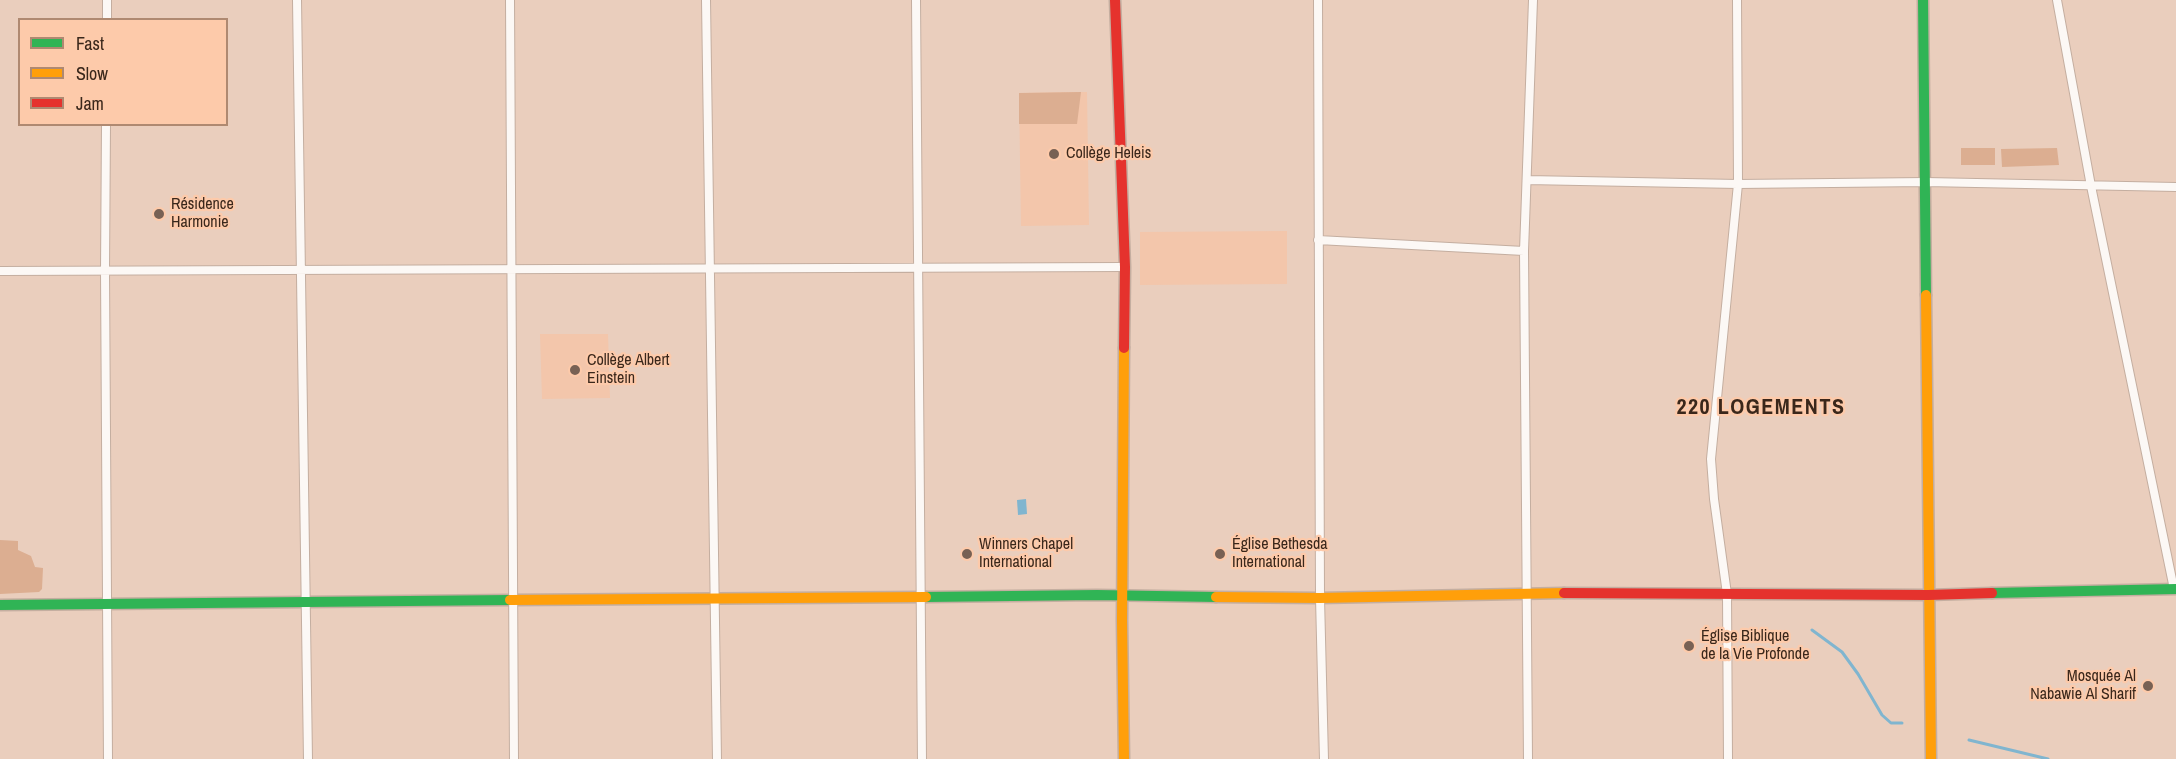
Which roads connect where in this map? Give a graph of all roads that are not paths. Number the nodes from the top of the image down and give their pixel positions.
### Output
1 (107, 0) edge
2 (297, 0) edge
3 (510, 0) edge
4 (706, 0) edge
5 (916, 0) edge
6 (1115, 0) edge
7 (1318, 0) edge
8 (1533, 0) edge
9 (1737, 0) edge
10 (1923, 0) edge
11 (2057, 0) edge
12 (107, 18) edge
13 (106, 126) edge
14 (1527, 180) junction
15 (1926, 182) junction
16 (1738, 184) junction
17 (2091, 186) junction
18 (2176, 187) edge
19 (1318, 240) junction
20 (1524, 250) junction
21 (711, 267) junction
22 (918, 267) junction
23 (1125, 267) junction
24 (511, 268) junction
25 (105, 270) junction
26 (0, 271) edge
27 (301, 272) junction
28 (2175, 589) edge
29 (1526, 593) junction
30 (1726, 594) junction
31 (1928, 595) junction
32 (1123, 596) junction
33 (921, 597) junction
34 (1320, 598) junction
35 (716, 599) junction
36 (513, 602) junction
37 (306, 603) junction
38 (106, 604) junction
39 (0, 606) edge
40 (108, 759) edge
41 (308, 759) edge
42 (514, 759) edge
43 (717, 759) edge
44 (922, 759) edge
45 (1124, 759) edge
46 (1324, 759) edge
47 (1528, 759) edge
48 (1728, 759) edge
49 (1931, 759) edge

1 - 12 street
2 - 27 street
3 - 24 street
4 - 21 street
5 - 22 street
6 - 23 street
7 - 19 street
8 - 14 street
9 - 16 street
10 - 15 street
11 - 17 street
13 - 25 street
14 - 16 street
14 - 20 street
15 - 16 street
15 - 17 street
15 - 31 street
16 - 30 street
17 - 18 street
17 - 28 street
19 - 20 street
19 - 34 street
20 - 29 street
21 - 22 street
21 - 24 street
21 - 35 street
22 - 23 street
22 - 33 street
23 - 32 street
24 - 27 street
24 - 36 street
25 - 26 street
25 - 27 street
25 - 38 street
27 - 37 street
28 - 31 street
29 - 30 street
29 - 34 street
29 - 47 street
30 - 31 street
30 - 48 street
31 - 49 street
32 - 33 street
32 - 34 street
32 - 45 street
33 - 35 street
33 - 44 street
34 - 46 street
35 - 36 street
35 - 43 street
36 - 37 street
36 - 42 street
37 - 38 street
37 - 41 street
38 - 39 street
38 - 40 street

